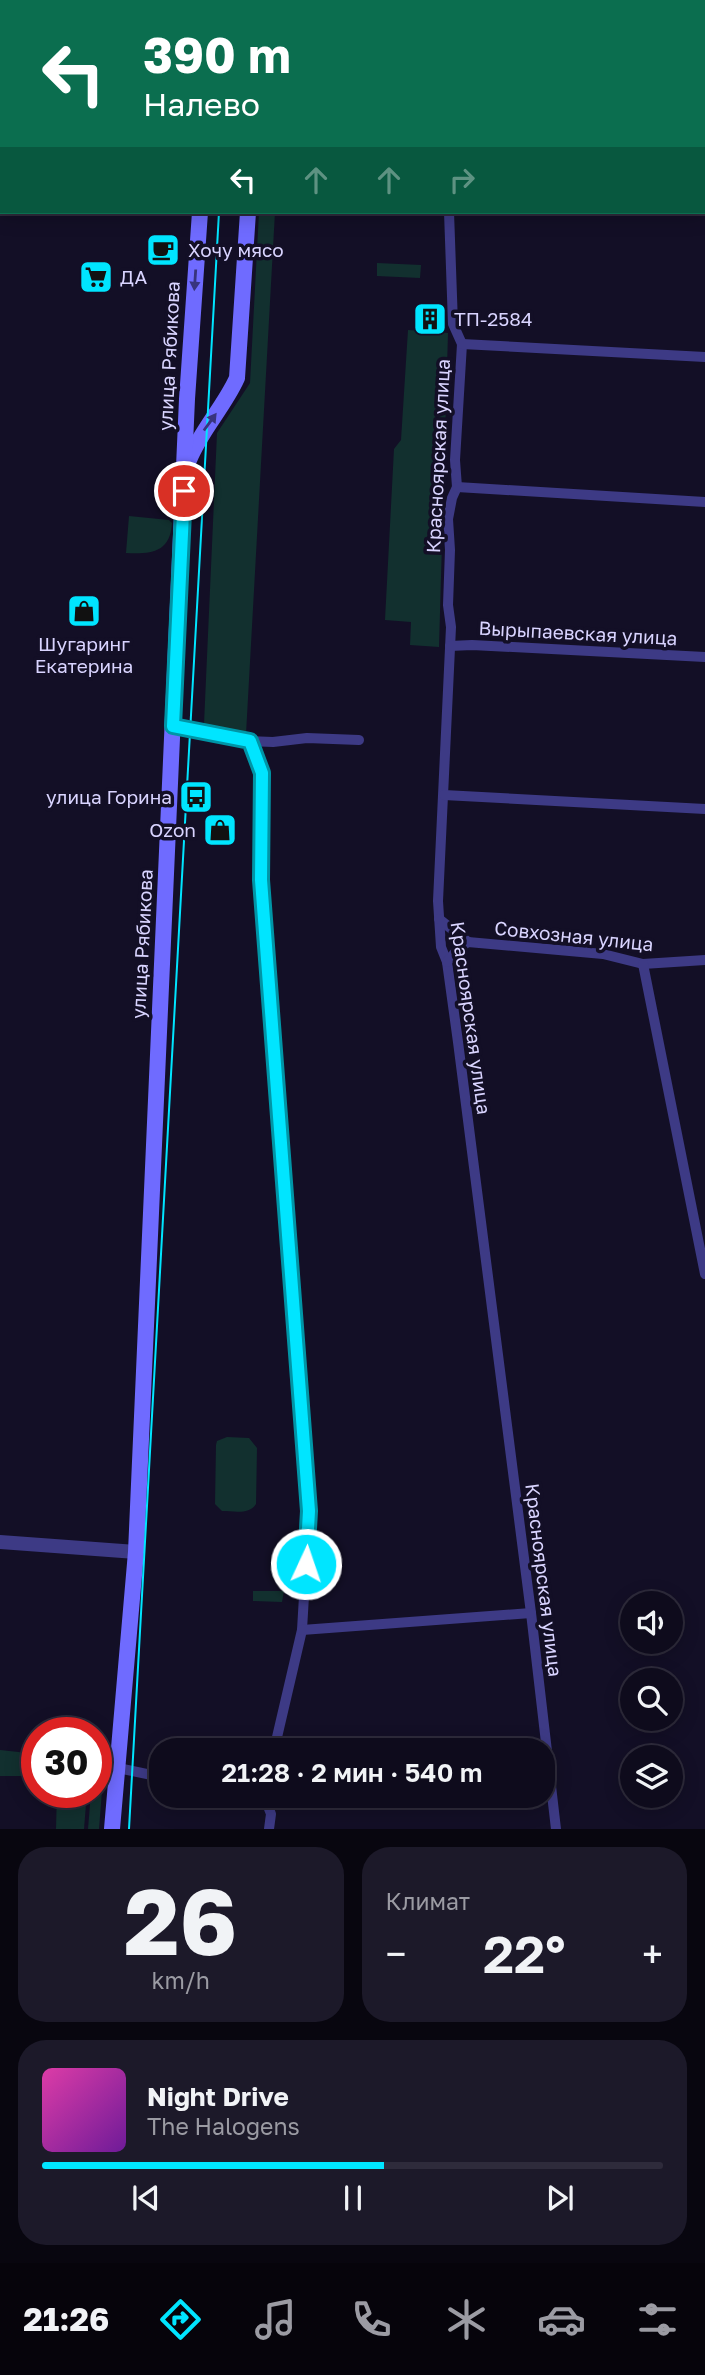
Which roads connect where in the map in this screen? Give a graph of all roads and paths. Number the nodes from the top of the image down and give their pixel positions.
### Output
1 (200, 214) edge
2 (248, 214) edge
3 (449, 214) edge
4 (462, 344) junction
5 (705, 357) edge
6 (185, 468) junction
7 (457, 488) junction
8 (705, 502) edge
9 (450, 646) junction
10 (705, 656) edge
11 (173, 726) junction
12 (359, 740) dead end
13 (250, 741) junction
14 (444, 794) junction
15 (705, 809) edge
16 (439, 919) junction
17 (468, 942) junction
18 (705, 960) edge
19 (447, 962) junction
20 (643, 964) junction
21 (705, 1274) edge
22 (0, 1542) edge
23 (136, 1552) junction
24 (531, 1613) junction
25 (302, 1630) junction
26 (277, 1738) edge
27 (118, 1768) junction
28 (149, 1774) edge
29 (269, 1808) edge
30 (112, 1829) edge
31 (269, 1829) edge
32 (556, 1829) edge

1 -> 6 main road, улица Рябикова
6 -> 2 main road
3 - 4 street, Красноярская улица
4 - 5 street
4 - 7 street, Красноярская улица
6 - 11 main road, улица Рябикова
7 - 8 street
7 - 9 street, Красноярская улица
9 - 10 street, Вырыпаевская улица
9 - 14 street, Красноярская улица
11 - 13 street
11 - 23 main road, улица Рябикова
12 - 13 street
13 - 25 street
14 - 15 street
14 - 16 street, Красноярская улица
16 - 17 street
16 - 19 street, Красноярская улица
17 - 19 street, Совхозная улица
17 - 20 street, Совхозная улица
18 - 20 street, Совхозная улица
19 - 24 street, Красноярская улица
20 - 21 street
22 - 23 street
23 - 27 main road, улица Рябикова
24 - 25 street
24 - 32 street, Красноярская улица
25 - 26 street
27 - 28 street
27 - 30 main road, улица Рябикова
29 - 31 street

